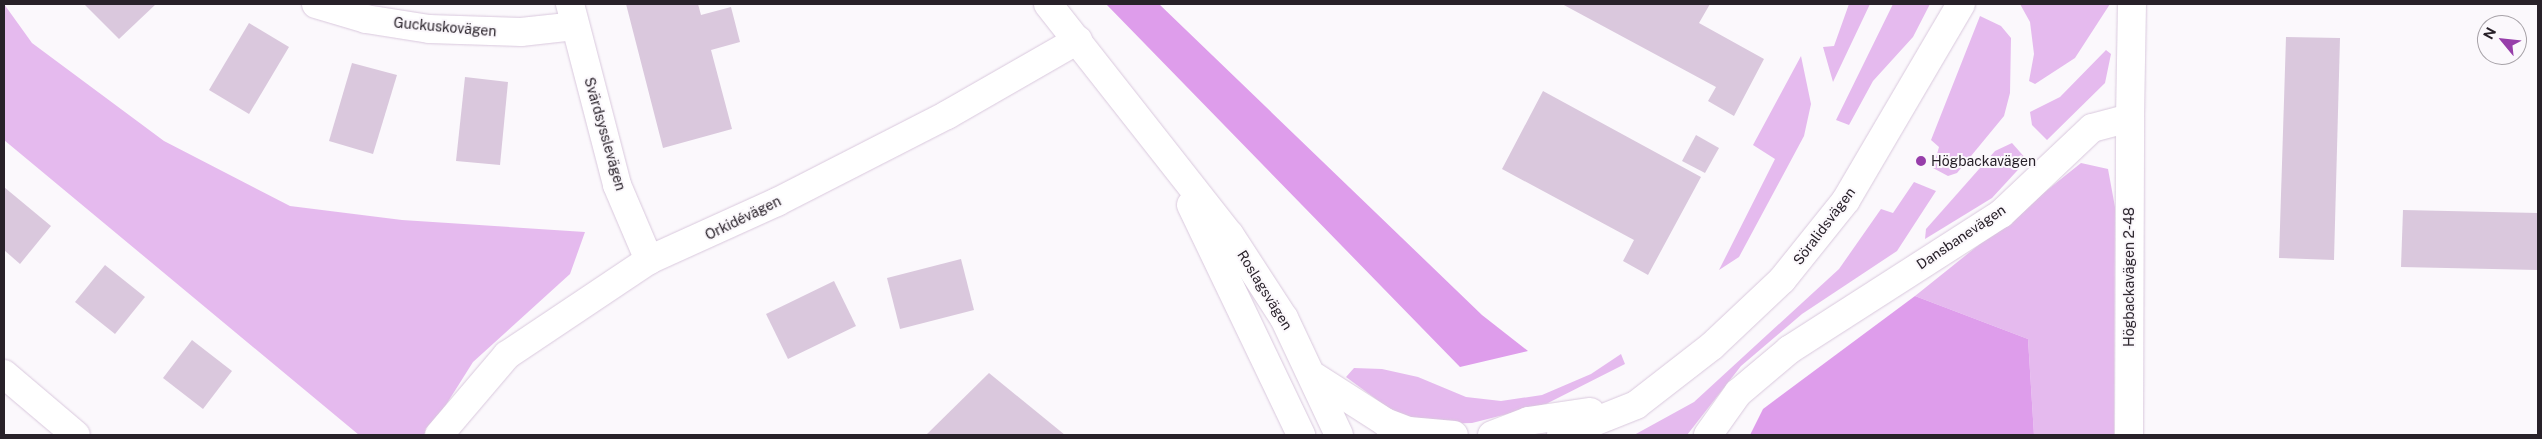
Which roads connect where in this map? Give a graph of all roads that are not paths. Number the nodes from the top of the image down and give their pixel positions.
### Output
1 (316, 4) edge
2 (1048, 4) edge
3 (2132, 4) edge
4 (1958, 9) edge
5 (572, 15) edge
6 (1078, 40) junction
7 (2130, 118) junction
8 (1168, 158) junction
9 (649, 260) junction
10 (4, 374) edge
11 (1313, 376) junction
12 (1636, 405) junction
13 (1528, 421) junction
14 (76, 435) edge
15 (439, 435) edge
16 (1301, 435) edge
17 (1339, 435) edge
18 (1454, 435) edge
19 (1470, 435) edge
20 (1492, 435) edge
21 (1561, 435) edge
22 (1708, 435) edge
23 (2129, 435) edge

1 - 5 street, Guckuskovägen
2 - 6 street, Roslagsvägen
3 - 7 street
4 - 12 street, Söralidsvägen
5 - 9 street, Svärdsysslevägen
6 - 8 street, Roslagsvägen
6 - 9 street, Orkidévägen
7 - 22 street, Dansbanevägen
7 - 23 street, Högbackavägen 2-48
8 - 11 street, Roslagsvägen
8 - 16 street, Roslagsvägen
9 - 15 street, Orkidévägen
10 - 14 street
11 - 17 street, Roslagsvägen
11 - 18 street
12 - 13 street, Söralidsvägen
12 - 21 street, Söralidsvägen
13 - 19 street
13 - 20 street, Söralidsvägen

